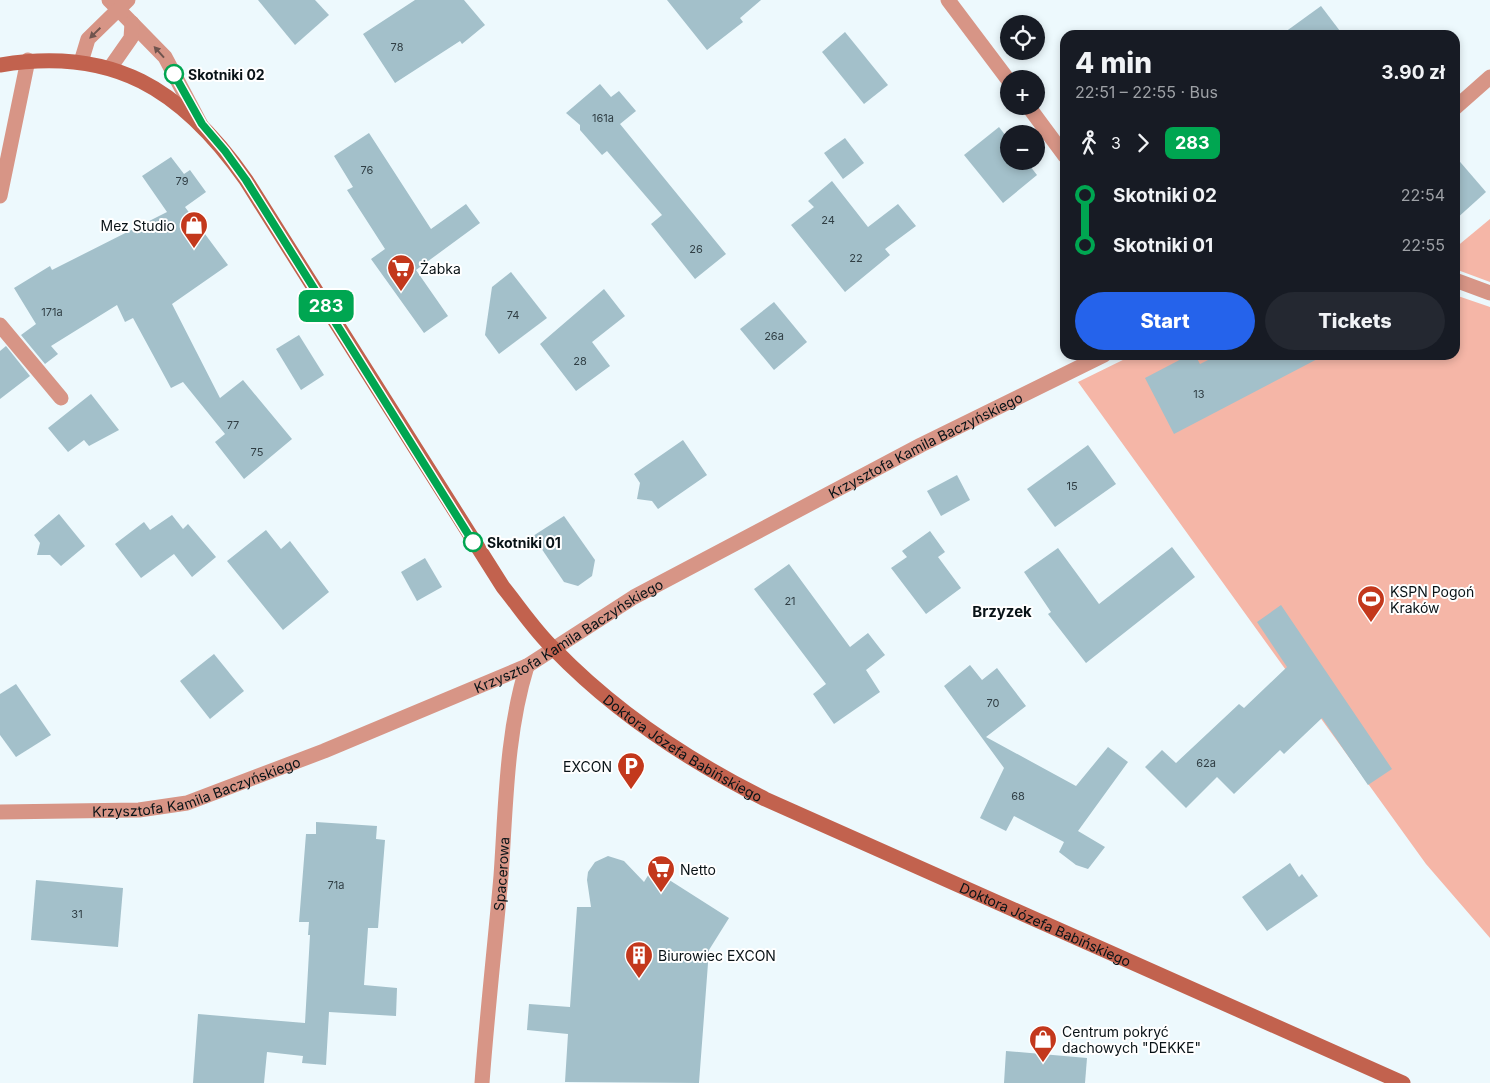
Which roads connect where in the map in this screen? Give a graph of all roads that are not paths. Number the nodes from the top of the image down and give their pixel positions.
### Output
1 (948, 0) edge
2 (119, 3) edge
3 (132, 23) junction
4 (28, 60) junction
5 (81, 62) junction
6 (0, 65) edge
7 (110, 68) junction
8 (1001, 70) edge
9 (1490, 77) edge
10 (1460, 104) edge
11 (1035, 115) edge
12 (202, 124) junction
13 (1060, 149) edge
14 (0, 196) edge
15 (1460, 282) edge
16 (1490, 293) edge
17 (0, 325) edge
18 (1094, 360) edge
19 (61, 398) dead end
20 (552, 648) junction
21 (527, 666) junction
22 (0, 812) edge
23 (482, 1083) edge
24 (1403, 1083) edge

1 - 8 street
2 - 3 street
2 -> 5 street
3 - 7 street
12 -> 3 street
4 - 5 main road, Doktora Józefa Babińskiego
4 - 6 main road, Doktora Józefa Babińskiego
4 - 14 street
5 - 7 main road, Doktora Józefa Babińskiego
7 - 12 main road, Doktora Józefa Babińskiego
9 - 10 street
11 - 13 street
12 - 20 main road, Doktora Józefa Babińskiego
15 - 16 street
17 - 19 street
18 - 20 street, Krzysztofa Kamila Baczyńskiego
20 - 21 street, Krzysztofa Kamila Baczyńskiego
20 - 24 main road, Doktora Józefa Babińskiego
21 - 22 street, Krzysztofa Kamila Baczyńskiego
21 - 23 street, Spacerowa

